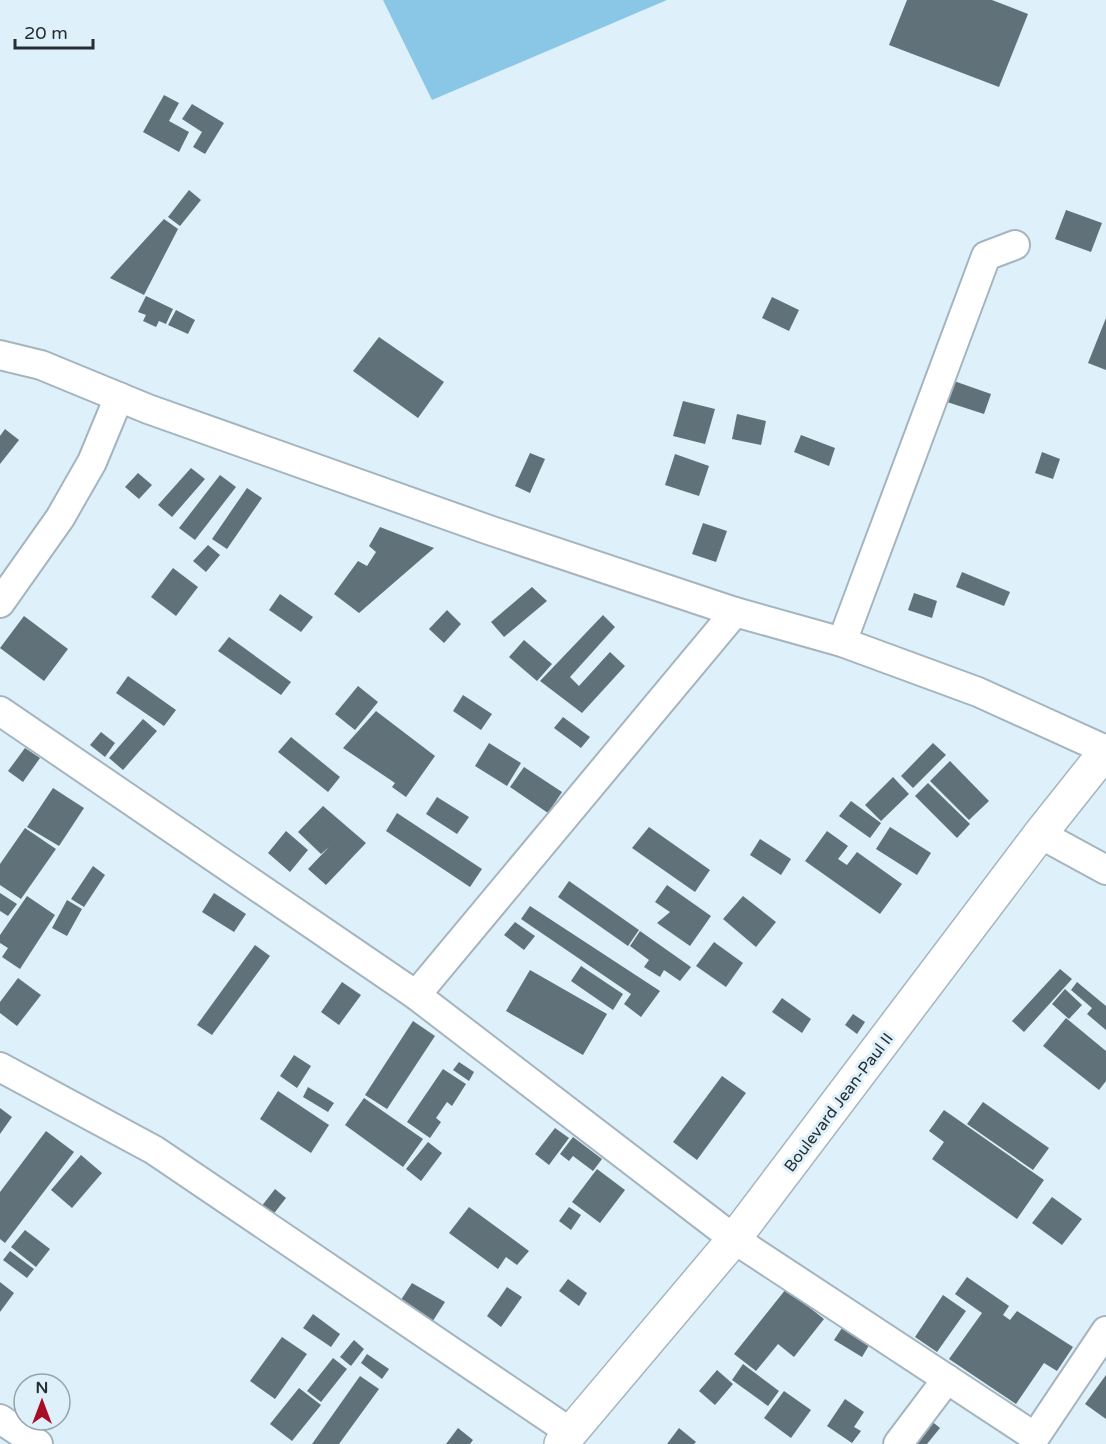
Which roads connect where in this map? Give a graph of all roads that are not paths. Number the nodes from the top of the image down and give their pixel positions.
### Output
1 (1015, 245) dead end
2 (0, 356) edge
3 (119, 397) junction
4 (0, 603) edge
5 (735, 612) junction
6 (842, 642) junction
7 (0, 711) edge
8 (1106, 751) edge
9 (1040, 834) junction
10 (1106, 870) edge
11 (416, 995) junction
12 (0, 1066) edge
13 (734, 1239) junction
14 (1106, 1331) edge
15 (946, 1379) junction
16 (0, 1419) edge
17 (566, 1438) edge
18 (1040, 1441) edge
19 (38, 1444) edge
20 (898, 1444) edge

1 - 6 street
2 - 3 street
3 - 4 street
3 - 5 street
5 - 6 street
5 - 11 street
6 - 8 street
7 - 11 street
8 - 9 main road, Boulevard Jean-Paul II
9 - 10 street
9 - 13 main road, Boulevard Jean-Paul II
11 - 13 street
12 - 17 street
13 - 15 street
13 - 17 main road, Boulevard Jean-Paul II
14 - 18 street
15 - 18 street
15 - 20 street
16 - 19 street

